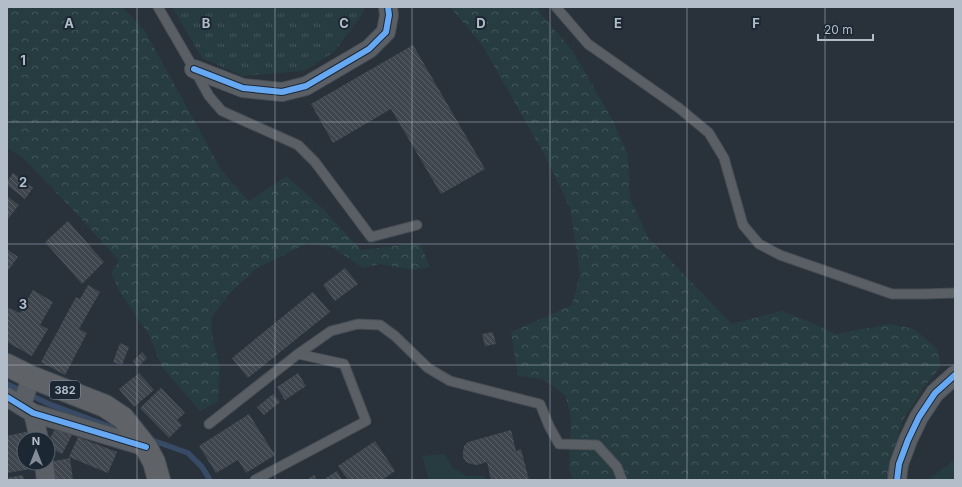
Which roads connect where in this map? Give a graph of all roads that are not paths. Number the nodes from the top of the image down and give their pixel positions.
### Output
1 (158, 7) edge
2 (388, 7) edge
3 (556, 7) edge
4 (194, 69) junction
5 (417, 225) dead end
6 (955, 293) edge
7 (298, 354) junction
8 (7, 365) edge
9 (955, 375) edge
10 (31, 377) junction
11 (21, 405) edge
12 (210, 424) dead end
13 (35, 431) edge
14 (146, 447) junction
15 (159, 480) edge
16 (255, 480) edge
17 (622, 480) edge
18 (897, 480) edge

1 - 4 lane
2 - 4 street
3 - 6 lane
4 - 5 lane
7 - 12 lane
7 - 16 lane
7 - 17 lane
8 - 10 highway, 382
9 - 18 street
10 - 11 street
10 - 14 highway, 382
11 - 13 street
11 - 14 street
14 - 15 highway, 382

